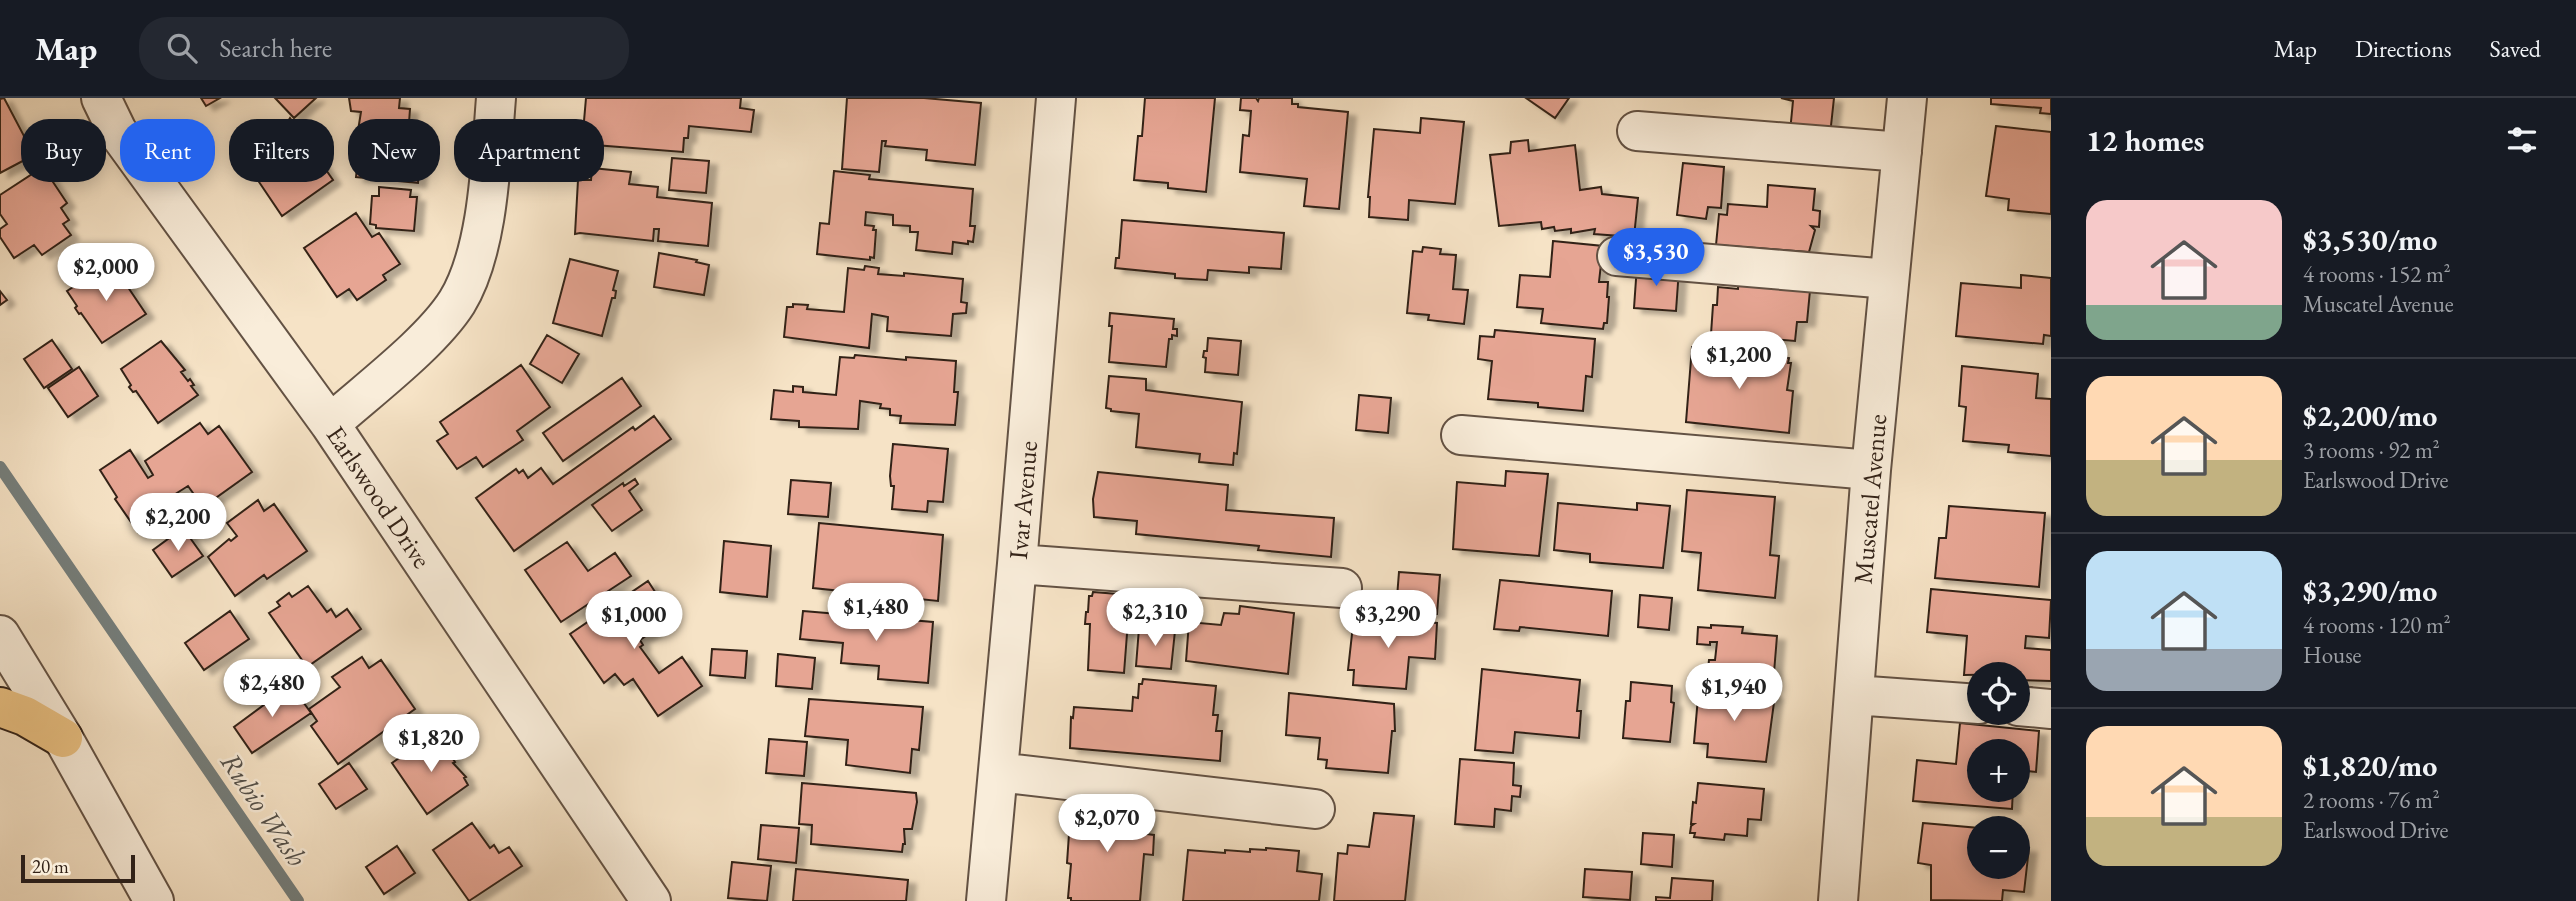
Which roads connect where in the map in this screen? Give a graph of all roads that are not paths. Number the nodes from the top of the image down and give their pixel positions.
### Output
1 (101, 98) edge
2 (496, 98) edge
3 (1056, 98) edge
4 (1907, 98) edge
5 (1637, 131) dead end
6 (1902, 152) junction
7 (1617, 256) dead end
8 (1889, 279) junction
9 (330, 424) junction
10 (1461, 435) dead end
11 (1871, 470) junction
12 (1017, 564) junction
13 (1342, 588) dead end
14 (0, 635) edge
15 (1854, 695) junction
16 (1967, 703) edge
17 (0, 707) edge
18 (2030, 707) edge
19 (2051, 709) edge
20 (62, 738) junction
21 (998, 772) junction
22 (1315, 809) dead end
23 (154, 901) edge
24 (650, 901) edge
25 (986, 901) edge
26 (1838, 901) edge

1 - 9 street, Earlswood Drive
2 - 9 street
3 - 12 street, Ivar Avenue
4 - 6 street, Muscatel Avenue
5 - 6 street
6 - 8 street, Muscatel Avenue
7 - 8 street
8 - 11 street, Muscatel Avenue
9 - 24 street, Earlswood Drive
10 - 11 street
11 - 15 street, Muscatel Avenue
12 - 13 street
12 - 21 street, Ivar Avenue
14 - 20 street
15 - 16 street
15 - 26 street, Muscatel Avenue
17 - 20 highway
18 - 19 street
20 - 23 street
21 - 22 street
21 - 25 street, Ivar Avenue

